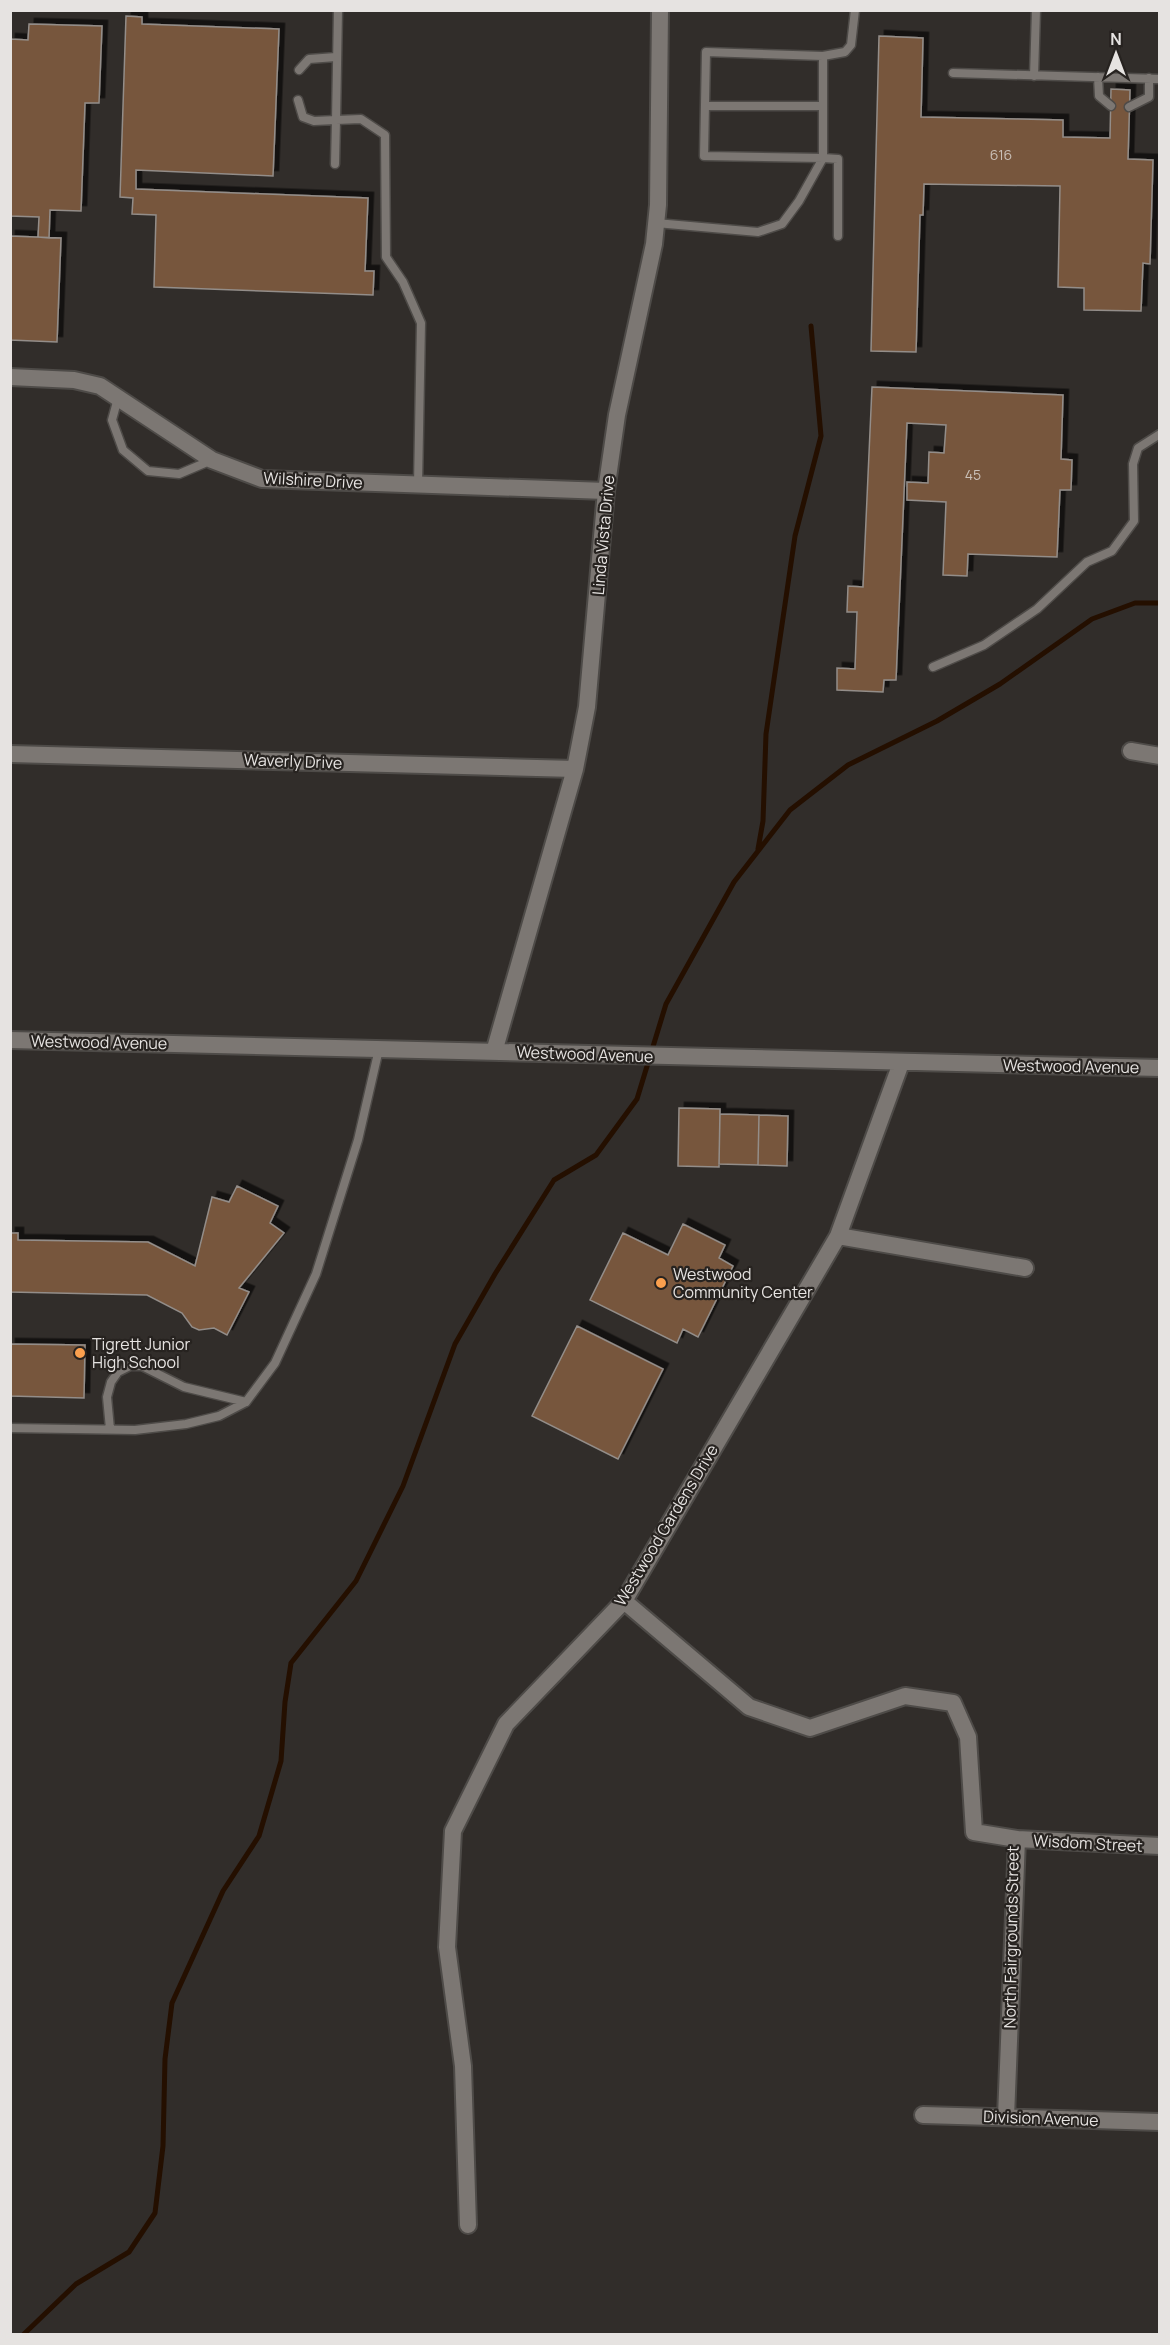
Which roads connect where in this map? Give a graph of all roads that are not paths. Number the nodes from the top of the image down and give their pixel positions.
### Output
1 (338, 10) edge
2 (660, 10) edge
3 (855, 10) edge
4 (1036, 10) edge
5 (823, 56) junction
6 (336, 57) junction
7 (299, 70) dead end
8 (953, 74) dead end
9 (1034, 75) junction
10 (1098, 77) junction
11 (1149, 78) junction
12 (1160, 79) edge
13 (298, 100) dead end
14 (705, 106) junction
15 (823, 106) junction
16 (1111, 106) dead end
17 (1129, 107) dead end
18 (336, 120) junction
19 (823, 158) junction
20 (334, 164) dead end
21 (656, 223) junction
22 (838, 236) dead end
23 (10, 377) edge
24 (118, 397) junction
25 (1160, 434) edge
26 (212, 460) junction
27 (418, 485) junction
28 (606, 491) junction
29 (933, 667) dead end
30 (1131, 750) dead end
31 (10, 753) edge
32 (1160, 756) edge
33 (575, 769) junction
34 (10, 1040) edge
35 (379, 1049) junction
36 (494, 1052) junction
37 (901, 1063) junction
38 (1160, 1068) edge
39 (838, 1236) junction
40 (1025, 1268) dead end
41 (246, 1402) junction
42 (10, 1428) edge
43 (111, 1429) junction
44 (624, 1600) junction
45 (1017, 1839) junction
46 (1160, 1846) edge
47 (923, 2115) dead end
48 (1006, 2117) junction
49 (1160, 2122) edge
50 (468, 2224) dead end

1 - 6 lane
2 - 21 street, Linda Vista Drive
3 - 5 lane
4 - 9 lane
5 - 14 lane
5 - 15 lane
6 - 7 lane
6 - 18 lane
8 - 9 lane
9 - 10 lane
10 - 11 lane
10 - 16 lane
11 - 12 lane
11 - 17 lane
13 - 18 lane
14 - 15 lane
14 - 19 lane
15 - 19 lane
18 - 20 lane
18 - 27 lane
19 - 21 lane
19 - 22 lane
21 - 28 street, Linda Vista Drive
23 - 24 street, Wilshire Drive
24 - 26 street, Wilshire Drive
24 - 26 lane
25 - 29 lane
26 - 27 street, Wilshire Drive
27 - 28 street, Wilshire Drive
28 - 33 street, Linda Vista Drive
30 - 32 street
31 - 33 street, Waverly Drive
33 - 36 street, Linda Vista Drive
34 - 35 street, Westwood Avenue
35 - 36 street, Westwood Avenue
35 - 41 lane
36 - 37 street, Westwood Avenue
37 - 38 street, Westwood Avenue
37 - 39 street, Westwood Gardens Drive
39 - 40 street
39 - 44 street, Westwood Gardens Drive
41 - 43 lane
41 - 43 lane
42 - 43 lane
44 - 45 street, North Fairgrounds Street
44 - 50 street, Westwood Gardens Drive
45 - 46 street, Wisdom Street
45 - 48 street, North Fairgrounds Street
47 - 48 street, Division Avenue
48 - 49 street, Division Avenue

